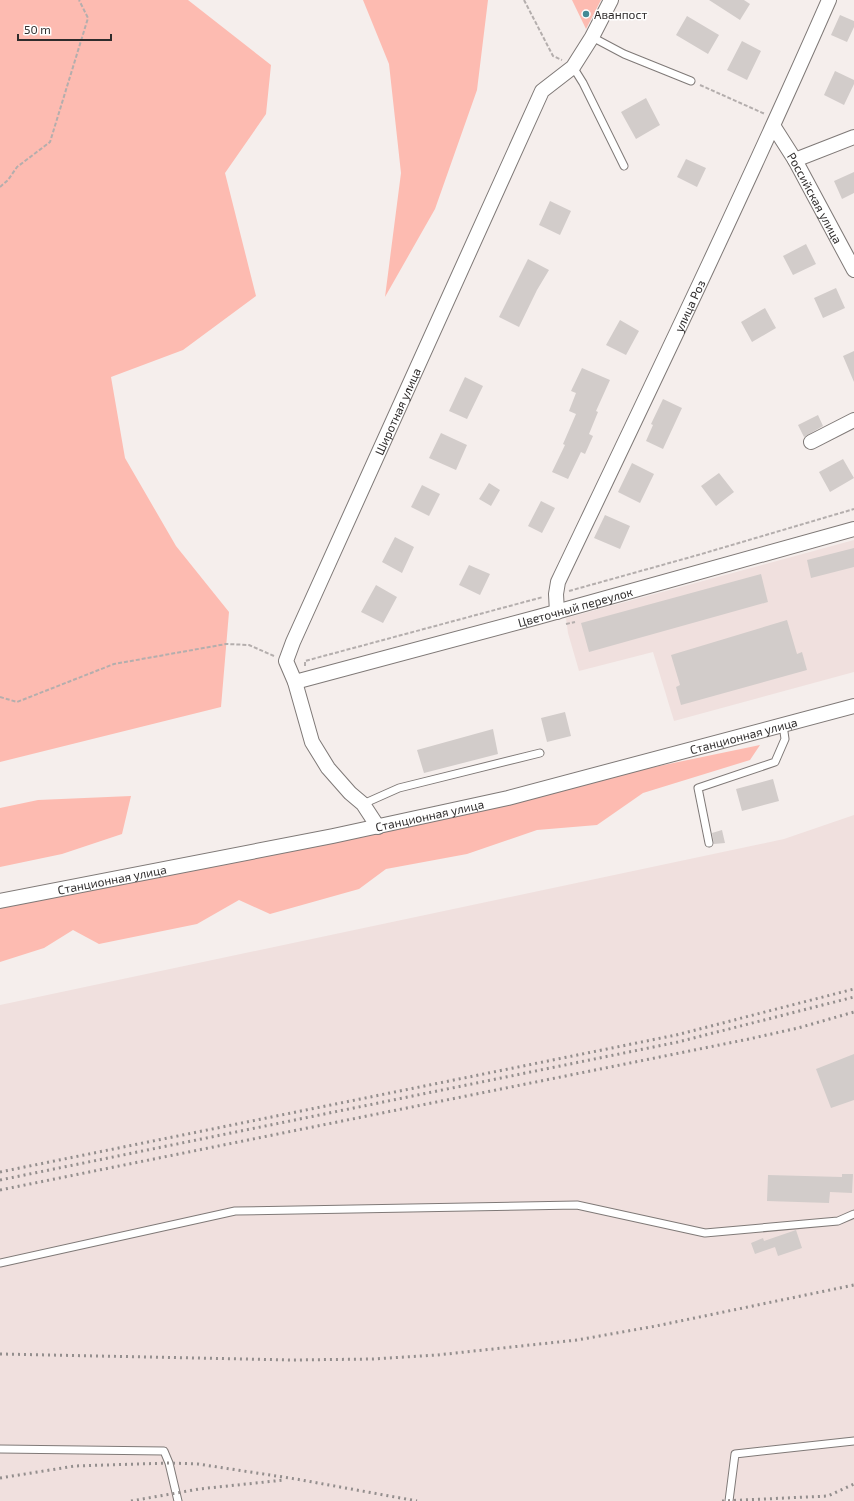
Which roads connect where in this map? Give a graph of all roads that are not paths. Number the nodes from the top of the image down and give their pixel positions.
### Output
1 (612, 0) edge
2 (829, 0) edge
3 (592, 37) junction
4 (573, 67) junction
5 (691, 81) road end
6 (776, 123) junction
7 (854, 137) edge
8 (796, 160) junction
9 (624, 166) dead end
10 (853, 266) edge
11 (854, 420) edge
12 (811, 442) dead end
13 (854, 529) edge
14 (557, 612) junction
15 (295, 682) junction
16 (854, 706) edge
17 (783, 725) junction
18 (540, 753) dead end
19 (363, 804) junction
20 (378, 827) junction
21 (709, 843) dead end
22 (0, 901) edge
23 (854, 1214) edge
24 (0, 1263) edge
25 (854, 1441) edge
26 (0, 1449) edge
27 (178, 1501) edge
28 (729, 1501) edge

1 - 3 street, Широтная улица
2 - 6 street, улица Роз
3 - 4 street, Широтная улица
3 - 5 lane
4 - 9 lane
4 - 15 street, Широтная улица
6 - 8 street, Российская улица
6 - 14 street, улица Роз
7 - 8 street
8 - 10 street, Российская улица
11 - 12 street
13 - 14 street, Цветочный переулок
14 - 15 street, Цветочный переулок
15 - 19 street
16 - 17 street, Станционная улица
17 - 20 street, Станционная улица
17 - 21 lane
18 - 19 lane
19 - 20 street
20 - 22 street, Станционная улица
23 - 24 lane
25 - 28 lane
26 - 27 lane

